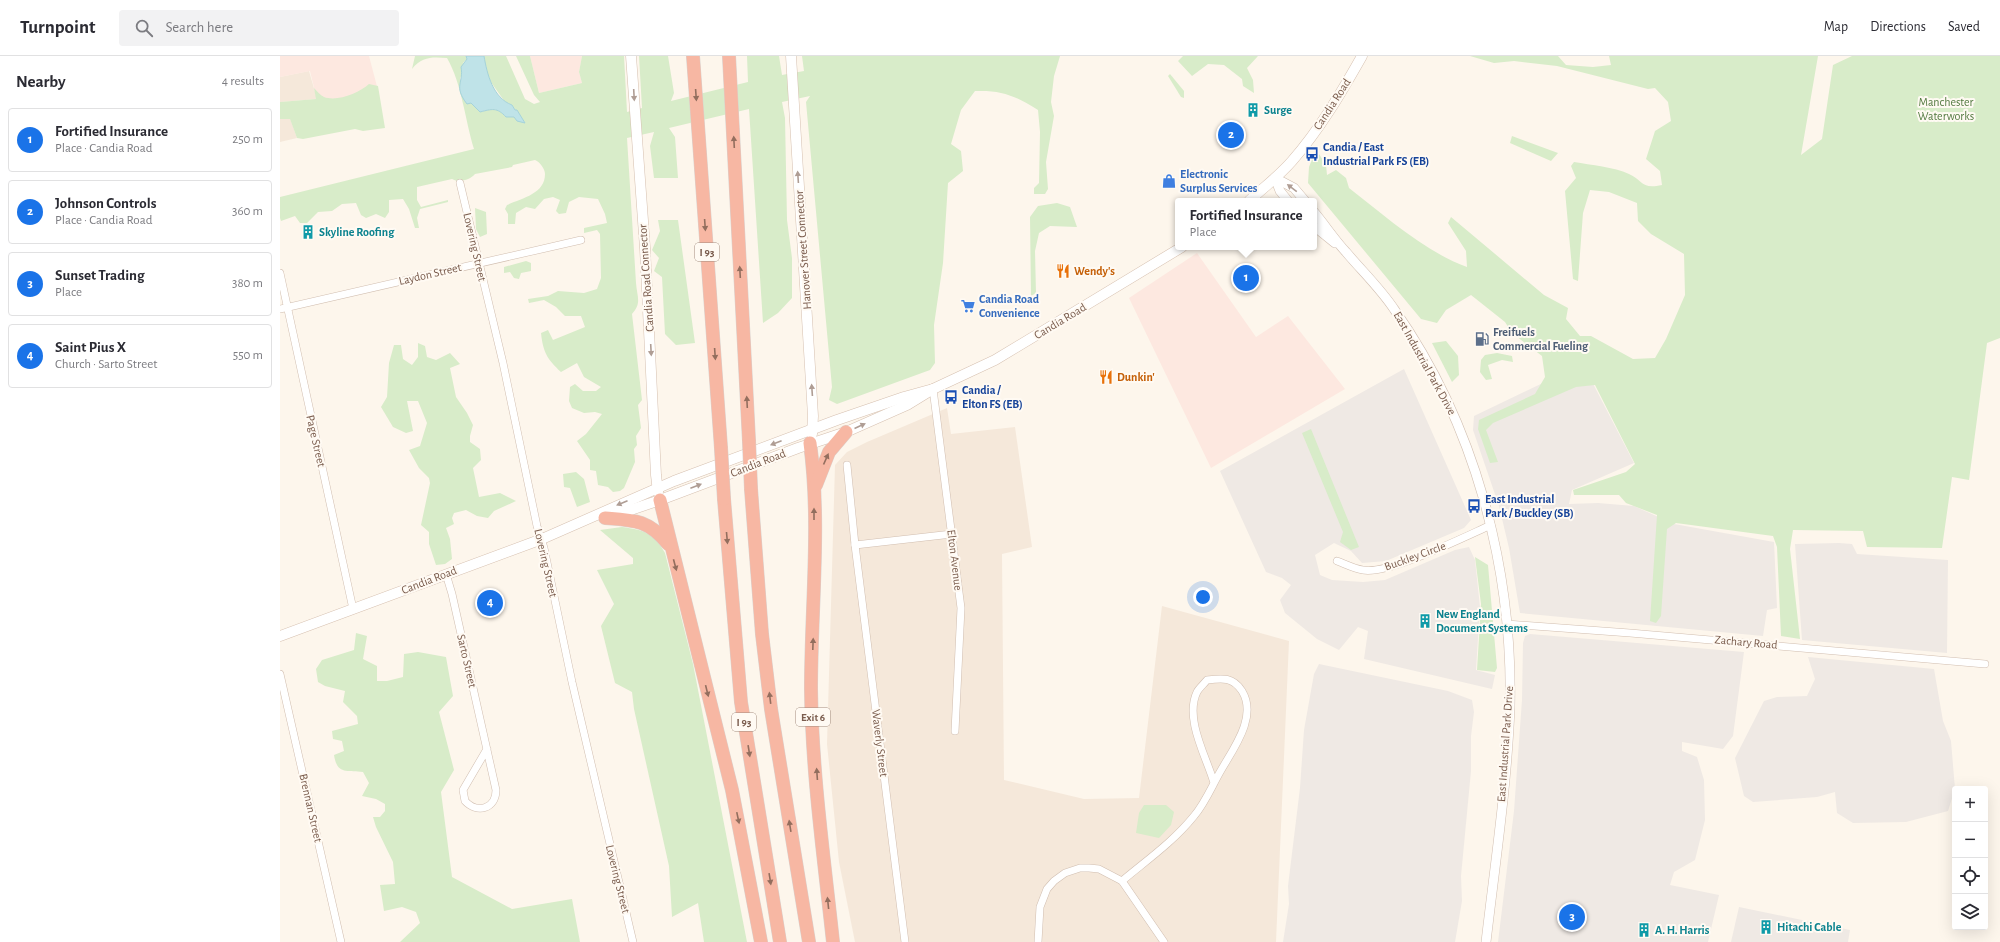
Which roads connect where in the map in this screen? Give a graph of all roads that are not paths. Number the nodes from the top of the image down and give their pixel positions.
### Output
1 (631, 56) edge
2 (693, 56) edge
3 (729, 56) edge
4 (791, 56) edge
5 (1362, 56) edge
6 (1275, 178) junction
7 (460, 183) dead end
8 (1252, 198) edge
9 (1286, 198) edge
10 (1302, 198) edge
11 (1317, 216) edge
12 (1317, 228) edge
13 (581, 240) dead end
14 (1177, 250) edge
15 (1344, 251) junction
16 (478, 263) junction
17 (280, 273) edge
18 (284, 308) edge
19 (933, 389) junction
20 (813, 429) junction
21 (846, 432) junction
22 (810, 443) junction
23 (847, 465) dead end
24 (814, 490) junction
25 (659, 494) junction
26 (605, 518) junction
27 (579, 524) junction
28 (1491, 525) junction
29 (952, 534) junction
30 (542, 538) junction
31 (855, 544) junction
32 (670, 546) junction
33 (1337, 562) dead end
34 (446, 574) junction
35 (353, 609) junction
36 (1507, 624) junction
37 (280, 636) edge
38 (1985, 664) dead end
39 (280, 674) edge
40 (955, 731) dead end
41 (487, 749) junction
42 (1214, 784) junction
43 (1122, 881) junction
44 (341, 942) edge
45 (633, 942) edge
46 (762, 942) edge
47 (780, 942) edge
48 (809, 942) edge
49 (833, 942) edge
50 (904, 942) edge
51 (1038, 942) edge
52 (1164, 942) edge
53 (1486, 942) edge

1 -> 25 main road, Candia Road Connector
2 -> 47 highway, I 93, bridge
48 -> 3 highway, I 93, bridge
20 -> 4 main road, Hanover Street Connector
5 - 6 main road, Candia Road
6 - 8 main road, Candia Road
6 - 9 street
10 -> 6 street
7 - 16 street, Lovering Street
11 - 15 street, East Industrial Park Drive
12 - 15 street, East Industrial Park Drive
13 - 16 street, Laydon Street
14 - 19 main road, Candia Road
15 - 28 street, East Industrial Park Drive
16 - 18 street, Laydon Street
16 - 30 street, Lovering Street
17 - 18 street, Page Street
18 - 35 street, Page Street
19 - 20 main road, Candia Road
21 -> 19 main road, Candia Road
19 - 29 street, Elton Avenue
20 - 22 main road, Hanover Street Connector
20 -> 25 main road, Candia Road
21 - 22 main road, Candia Road
24 -> 21 highway
22 - 24 highway
25 -> 22 main road, Candia Road
23 - 31 street, Waverly Street
49 -> 24 highway, Exit 6
25 - 26 main road, Candia Road
25 -> 27 main road, Candia Road
25 - 32 highway
26 - 27 main road, Candia Road
26 - 32 highway
27 - 30 main road, Candia Road
28 - 33 street, Buckley Circle
28 - 36 street, East Industrial Park Drive
29 - 31 street
29 - 40 street, Elton Avenue
30 - 34 main road, Candia Road
30 - 45 street, Lovering Street
31 - 50 street, Waverly Street
32 -> 46 highway
34 - 35 main road, Candia Road
34 - 41 street, Sarto Street
35 - 37 main road, Candia Road
36 - 38 street, Zachary Road
36 - 53 street, East Industrial Park Drive
39 - 44 street, Brennan Street
41 - 41 street, Sarto Street
42 - 42 street
42 - 43 street
43 - 51 street
43 - 52 street

